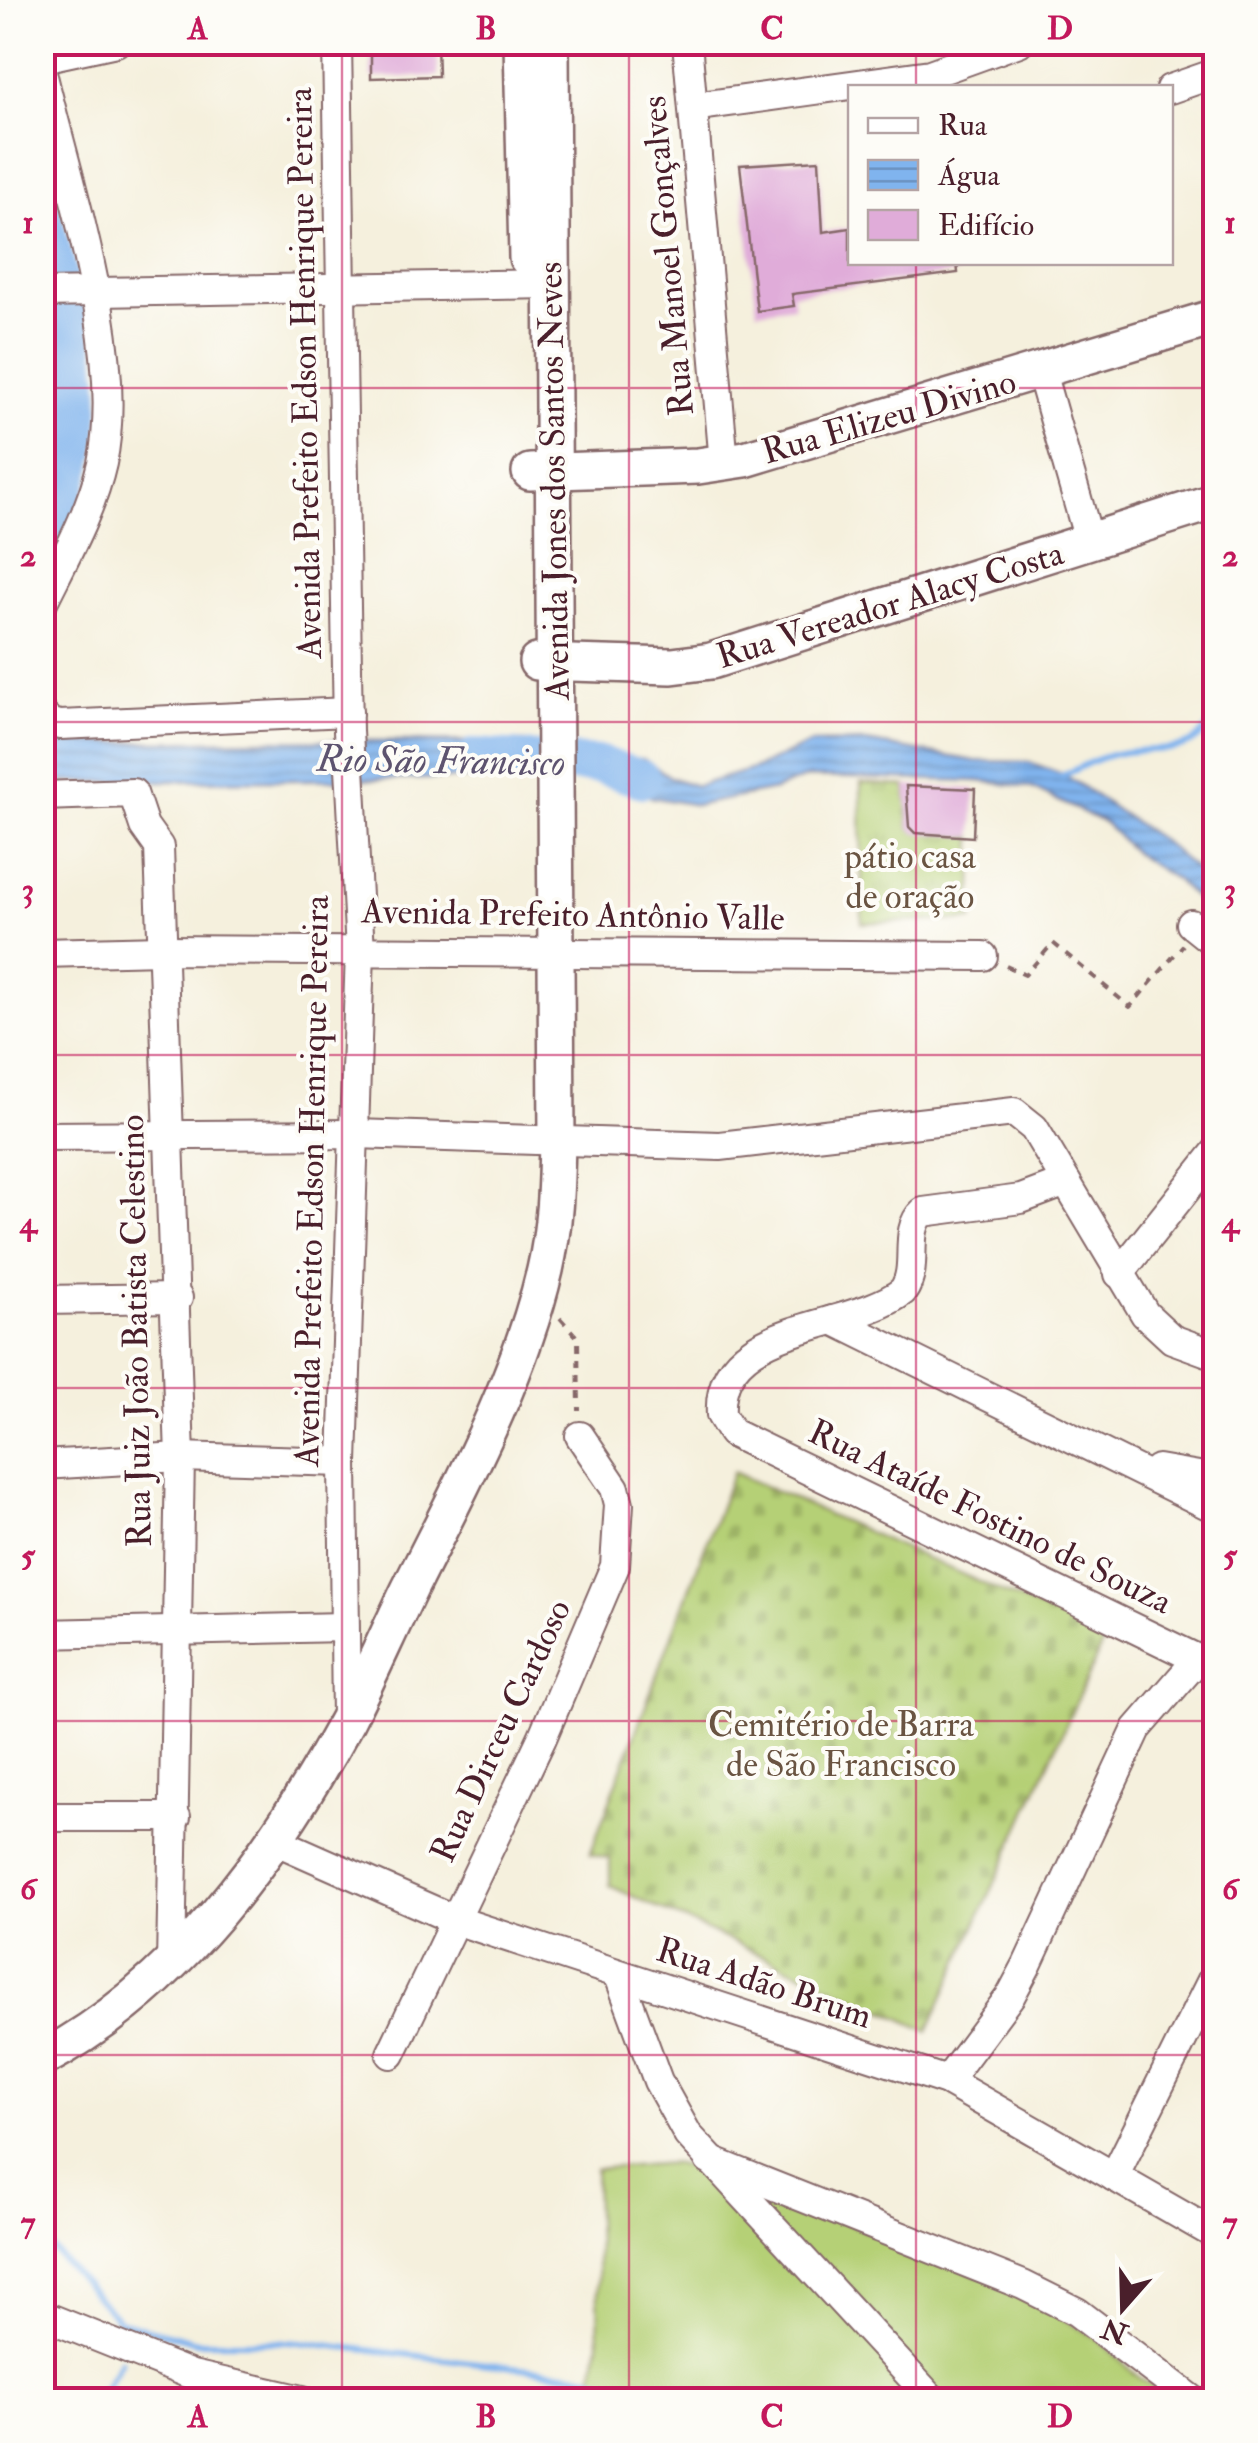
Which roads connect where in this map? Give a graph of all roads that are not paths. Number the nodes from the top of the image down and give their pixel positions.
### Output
1 (116, 42) edge
2 (337, 42) edge
3 (522, 42) edge
4 (551, 42) edge
5 (687, 42) edge
6 (1016, 43) edge
7 (42, 58) edge
8 (42, 72) edge
9 (1216, 73) edge
10 (930, 74) junction
11 (848, 85) edge
12 (851, 85) edge
13 (955, 85) edge
14 (1173, 88) edge
15 (692, 107) junction
16 (539, 284) junction
17 (344, 287) junction
18 (89, 289) junction
19 (44, 293) edge
20 (1216, 316) edge
21 (1041, 372) junction
22 (724, 463) junction
23 (542, 471) junction
24 (1216, 501) edge
25 (1090, 544) junction
26 (42, 604) edge
27 (546, 662) junction
28 (51, 720) edge
29 (348, 722) junction
30 (42, 796) edge
31 (162, 950) junction
32 (360, 950) junction
33 (545, 953) junction
34 (42, 954) edge
35 (983, 956) road end
36 (171, 1134) junction
37 (356, 1134) junction
38 (42, 1136) edge
39 (546, 1141) junction
40 (1216, 1152) edge
41 (1066, 1182) junction
42 (1119, 1274) junction
43 (178, 1298) junction
44 (42, 1300) edge
45 (833, 1320) junction
46 (1216, 1354) edge
47 (502, 1392) junction
48 (580, 1436) road end
49 (180, 1458) junction
50 (343, 1462) junction
51 (1130, 1465) junction
52 (42, 1466) edge
53 (1216, 1478) edge
54 (1216, 1508) edge
55 (344, 1627) junction
56 (42, 1634) edge
57 (176, 1634) junction
58 (1206, 1664) edge
59 (346, 1721) junction
60 (42, 1817) edge
61 (176, 1817) junction
62 (272, 1839) junction
63 (454, 1920) junction
64 (171, 1966) junction
65 (1216, 1972) edge
66 (619, 1976) junction
67 (391, 2054) dead end
68 (42, 2059) edge
69 (947, 2081) junction
70 (709, 2160) junction
71 (1114, 2178) junction
72 (1216, 2235) edge
73 (42, 2315) edge
74 (304, 2400) edge
75 (933, 2400) edge
76 (1193, 2400) edge

1 - 7 street
2 - 17 street, Avenida Prefeito Edson Henrique Pereira
3 - 16 main road, Avenida Jones dos Santos Neves
4 - 16 main road, Avenida Jones dos Santos Neves
5 - 15 street, Rua Manoel Gonçalves
6 - 10 street
8 - 18 street
9 - 14 street
10 - 12 street
10 - 13 street
11 - 15 street
15 - 22 street, Rua Manoel Gonçalves
16 - 17 street
16 - 23 main road, Avenida Jones dos Santos Neves
17 - 18 street
17 - 29 street, Avenida Prefeito Edson Henrique Pereira
18 - 19 street
18 - 26 street
20 - 21 main road, Rua Elizeu Divino
21 - 22 main road, Rua Elizeu Divino
21 - 25 street
22 - 23 main road, Rua Elizeu Divino
23 - 27 main road, Avenida Jones dos Santos Neves
24 - 25 main road, Rua Vereador Alacy Costa
25 - 27 main road, Rua Vereador Alacy Costa
27 - 33 main road, Avenida Jones dos Santos Neves
28 - 29 street
29 - 32 street, Avenida Prefeito Edson Henrique Pereira
30 - 31 street, Rua Juiz João Batista Celestino
31 - 32 street, Avenida Prefeito Antônio Valle
31 - 34 street, Avenida Prefeito Antônio Valle
31 - 36 street, Rua Juiz João Batista Celestino
32 - 33 street, Avenida Prefeito Antônio Valle
32 - 37 street, Avenida Prefeito Edson Henrique Pereira
33 - 35 street, Avenida Prefeito Antônio Valle
33 - 39 main road, Avenida Jones dos Santos Neves
36 - 37 street
36 - 38 street
36 - 43 street, Rua Juiz João Batista Celestino
37 - 39 street
37 - 50 street, Avenida Prefeito Edson Henrique Pereira
39 - 41 street
39 - 47 main road, Avenida Jones dos Santos Neves
39 - 47 main road, Avenida Jones dos Santos Neves
40 - 42 street
41 - 42 street
41 - 45 street
42 - 46 street
43 - 44 street
43 - 49 street, Rua Juiz João Batista Celestino
45 - 51 street
45 - 58 street, Rua Ataíde Fostino de Souza
47 - 59 main road, Avenida Jones dos Santos Neves
48 - 63 street, Rua Dirceu Cardoso
49 - 50 street
49 - 52 street
49 - 57 street, Rua Juiz João Batista Celestino
50 - 55 street, Avenida Prefeito Edson Henrique Pereira
51 - 53 street
51 - 54 street
55 - 57 street
55 - 59 street, Avenida Prefeito Edson Henrique Pereira
56 - 57 street
57 - 61 street, Rua Juiz João Batista Celestino
58 - 69 street
59 - 62 main road, Avenida Jones dos Santos Neves
60 - 61 street
61 - 64 street, Rua Juiz João Batista Celestino
62 - 63 street, Rua Adão Brum
62 - 64 main road, Avenida Jones dos Santos Neves
63 - 66 street, Rua Adão Brum
63 - 67 street, Rua Dirceu Cardoso
64 - 68 main road, Avenida Jones dos Santos Neves
65 - 71 street
66 - 69 street, Rua Adão Brum
66 - 70 street
69 - 71 street, Rua Adão Brum
70 - 75 street
70 - 76 street
71 - 72 street, Rua Adão Brum
73 - 74 street

